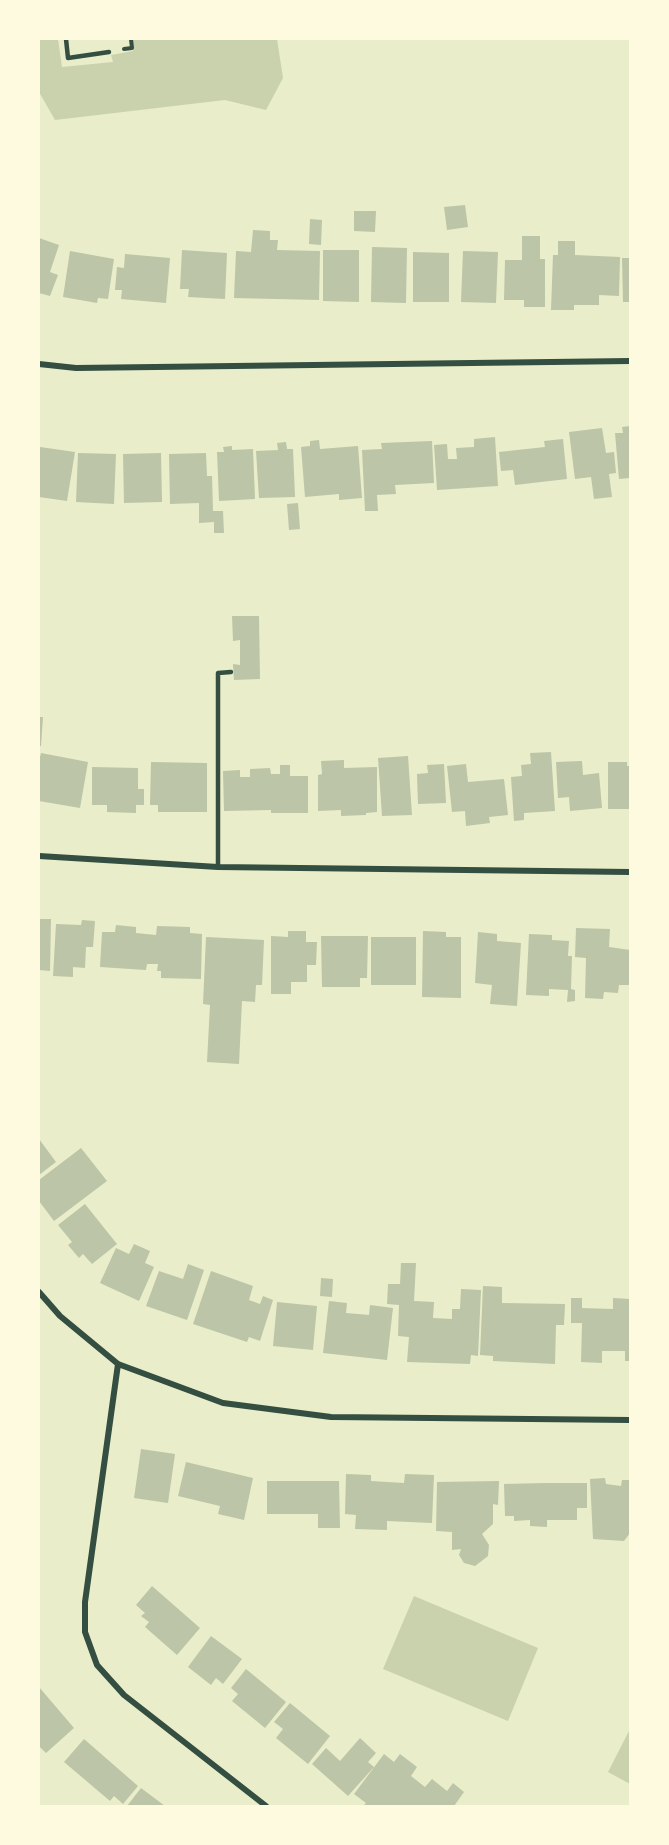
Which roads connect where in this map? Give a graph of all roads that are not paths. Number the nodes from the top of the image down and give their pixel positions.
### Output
1 (66, 39) edge
2 (109, 52) dead end
3 (630, 361) edge
4 (39, 364) edge
5 (231, 672) dead end
6 (39, 856) edge
7 (218, 867) junction
8 (630, 872) edge
9 (39, 1292) edge
10 (118, 1365) junction
11 (630, 1420) edge
12 (266, 1806) edge

1 - 2 lane
3 - 4 street
5 - 7 lane
6 - 7 street
7 - 8 street
9 - 10 street
10 - 11 street
10 - 12 street

